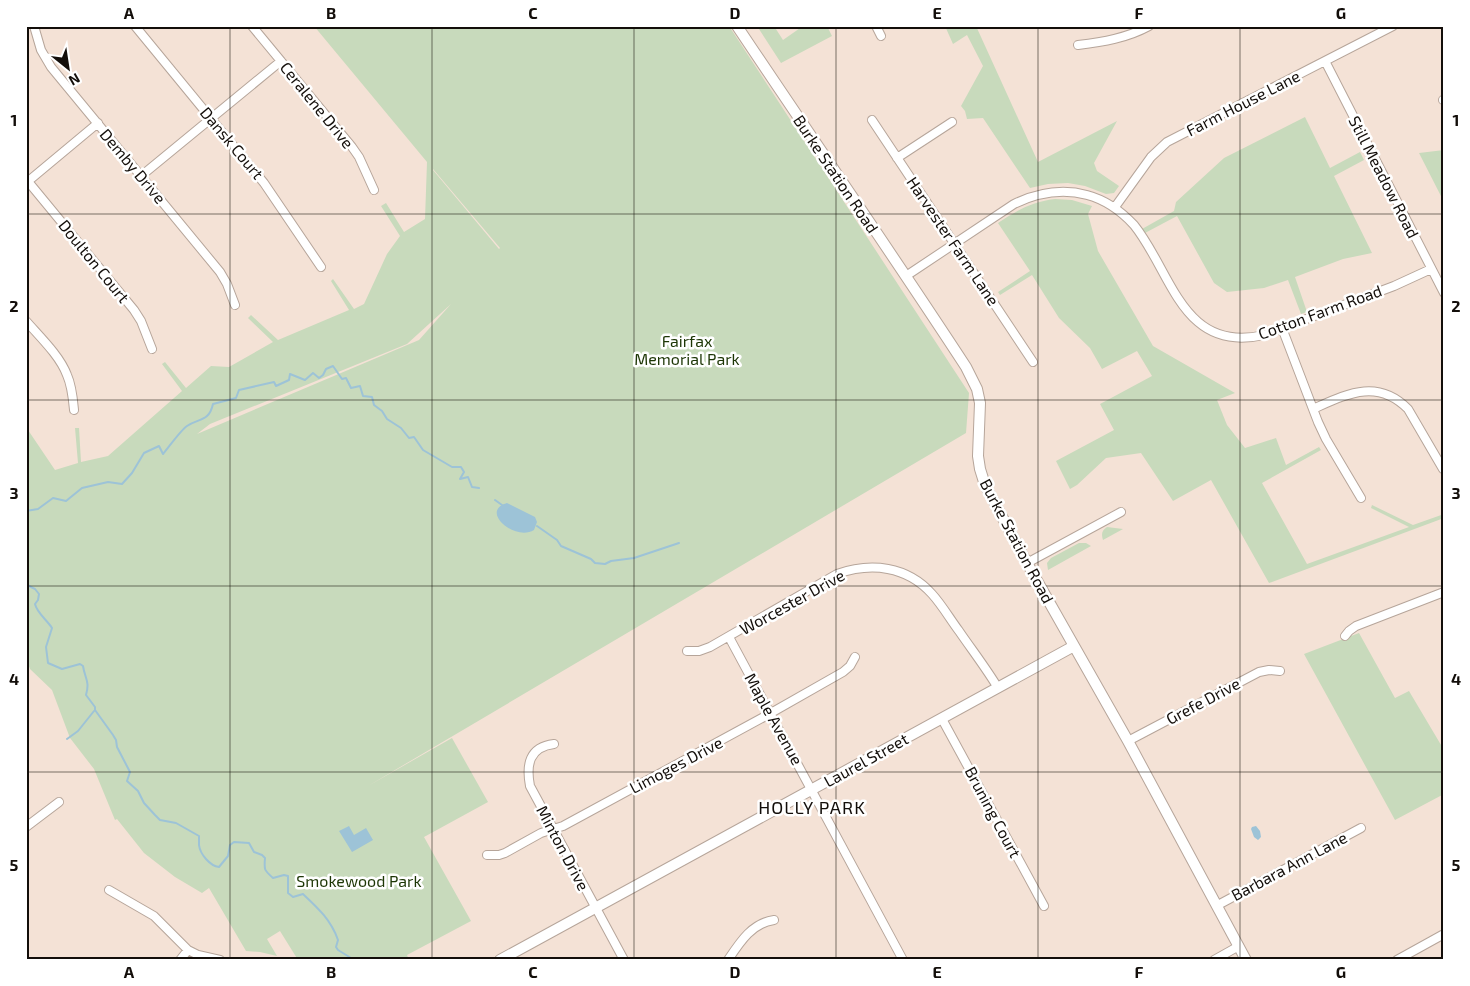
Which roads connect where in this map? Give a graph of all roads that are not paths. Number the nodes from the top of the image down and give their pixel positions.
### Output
1 (34, 26) edge
2 (135, 26) edge
3 (252, 26) edge
4 (737, 26) edge
5 (876, 26) edge
6 (1149, 26) edge
7 (1393, 26) edge
8 (880, 36) dead end
9 (1078, 45) dead end
10 (281, 61) junction
11 (1325, 61) junction
12 (211, 118) junction
13 (872, 120) dead end
14 (952, 122) dead end
15 (98, 123) junction
16 (897, 158) junction
17 (141, 176) junction
18 (27, 181) edge
19 (374, 190) dead end
20 (1115, 207) junction
21 (954, 244) junction
22 (320, 266) dead end
23 (1431, 269) junction
24 (906, 276) junction
25 (1444, 293) edge
26 (235, 305) dead end
27 (26, 321) edge
28 (1282, 328) junction
29 (152, 349) dead end
30 (1033, 362) dead end
31 (1313, 409) junction
32 (74, 410) dead end
33 (1443, 469) edge
34 (1361, 498) dead end
35 (1120, 512) dead end
36 (1027, 563) junction
37 (1441, 593) edge
38 (1345, 636) dead end
39 (729, 637) junction
40 (1074, 646) junction
41 (688, 651) dead end
42 (855, 657) dead end
43 (1280, 671) dead end
44 (996, 686) junction
45 (770, 713) junction
46 (942, 719) junction
47 (1128, 741) junction
48 (554, 744) dead end
49 (812, 789) junction
50 (59, 802) dead end
51 (26, 828) edge
52 (1360, 828) dead end
53 (553, 830) junction
54 (487, 855) dead end
55 (110, 890) dead end
56 (1218, 905) junction
57 (1044, 906) dead end
58 (595, 908) junction
59 (774, 920) dead end
60 (1444, 934) edge
61 (1239, 946) junction
62 (188, 950) junction
63 (1411, 956) edge
64 (900, 959) edge
65 (180, 960) edge
66 (220, 960) edge
67 (500, 960) edge
68 (624, 960) edge
69 (728, 960) edge
70 (1214, 960) edge
71 (1246, 960) edge
72 (1397, 960) edge

1 - 15 street, Demby Drive
2 - 12 street, Dansk Court
3 - 10 street, Ceralene Drive
4 - 24 street, Burke Station Road
5 - 8 street
6 - 9 street
7 - 11 street, Farm House Lane
10 - 12 street
10 - 19 street, Ceralene Drive
11 - 20 street, Farm House Lane
11 - 23 street, Still Meadow Road
12 - 17 street
12 - 22 street, Dansk Court
13 - 16 street, Harvester Farm Lane
14 - 16 street
15 - 17 street, Demby Drive
15 - 18 street
16 - 21 street, Harvester Farm Lane
17 - 26 street, Demby Drive
18 - 29 street, Doulton Court
20 - 21 street, Cotton Farm Road
20 - 28 street, Cotton Farm Road
21 - 24 street, Cotton Farm Road
21 - 30 street, Harvester Farm Lane
23 - 25 street, Still Meadow Road
23 - 28 street, Cotton Farm Road
24 - 36 street, Burke Station Road
27 - 32 street
28 - 31 street
31 - 33 street
31 - 34 street
35 - 36 street
36 - 40 street, Burke Station Road
37 - 38 street
39 - 41 street, Worcester Drive
39 - 44 street, Worcester Drive
39 - 45 street, Maple Avenue
40 - 44 street, Laurel Street
40 - 47 street, Burke Station Road
42 - 45 street, Limoges Drive
43 - 47 street, Grefe Drive
44 - 46 street, Laurel Street
45 - 49 street, Maple Avenue
45 - 53 street, Limoges Drive
46 - 49 street, Laurel Street
46 - 57 street, Bruning Court
47 - 56 street, Burke Station Road
48 - 53 street, Minton Drive
49 - 58 street, Laurel Street
49 - 64 street, Maple Avenue
50 - 51 street
52 - 56 street, Barbara Ann Lane
53 - 54 street, Limoges Drive
53 - 58 street, Minton Drive
55 - 62 street
56 - 61 street, Burke Station Road
58 - 67 street, Laurel Street
58 - 68 street, Minton Drive
59 - 69 street
60 - 63 street
61 - 70 street
61 - 71 street, Burke Station Road
62 - 65 street
62 - 66 street
63 - 72 street

